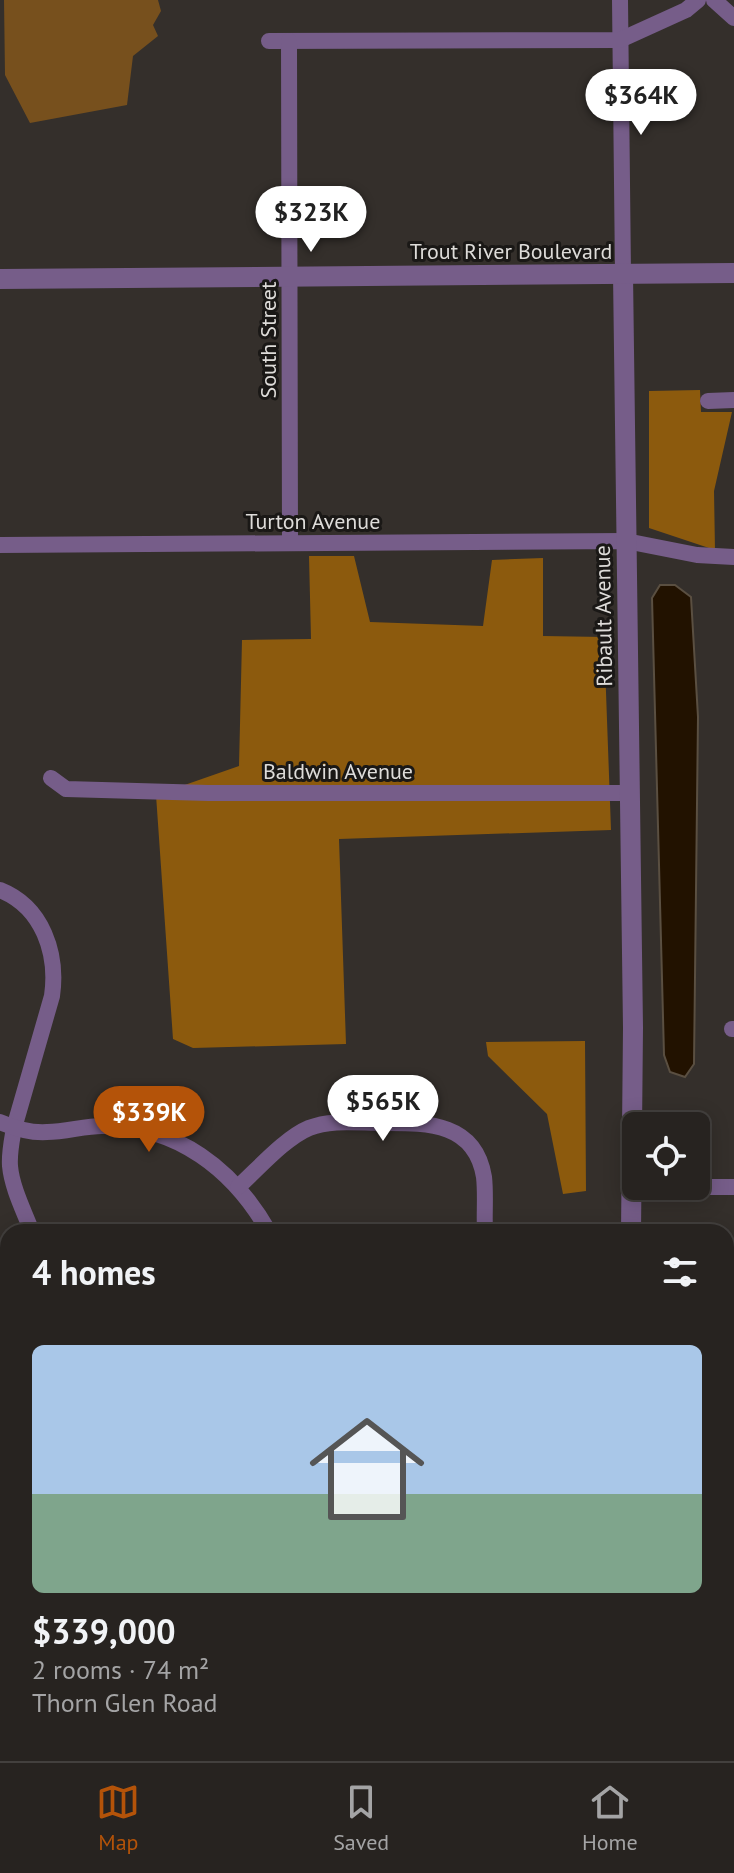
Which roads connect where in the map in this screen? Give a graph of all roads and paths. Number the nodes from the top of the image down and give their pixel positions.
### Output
1 (620, 0) edge
2 (698, 0) edge
3 (714, 0) edge
4 (734, 18) edge
5 (620, 40) junction
6 (269, 41) dead end
7 (289, 41) junction
8 (734, 273) edge
9 (623, 274) junction
10 (290, 276) junction
11 (0, 279) edge
12 (734, 400) edge
13 (708, 401) dead end
14 (626, 541) junction
15 (290, 543) junction
16 (0, 545) edge
17 (734, 557) edge
18 (51, 778) dead end
19 (629, 793) junction
20 (0, 890) edge
21 (632, 1112) edge
22 (7, 1125) edge
23 (238, 1187) junction
24 (710, 1187) edge
25 (734, 1187) edge
26 (631, 1200) edge
27 (29, 1224) edge
28 (265, 1224) edge
29 (485, 1224) edge
30 (631, 1224) edge

1 - 5 street, Ribault Avenue
2 - 5 street
3 - 4 street
5 - 7 street
5 - 9 street, Ribault Avenue
6 - 7 street
7 - 10 street, South Street
8 - 9 street, Trout River Boulevard
9 - 10 street, Trout River Boulevard
9 - 14 street, Ribault Avenue
10 - 11 street, Trout River Boulevard
10 - 15 street, South Street
12 - 13 street
14 - 15 street, Turton Avenue
14 - 17 street, Turton Avenue
14 - 19 street, Ribault Avenue
15 - 16 street, Turton Avenue
18 - 19 street, Baldwin Avenue
19 - 21 street, Ribault Avenue
20 - 22 street
22 - 23 street
22 - 27 street
23 - 28 street
23 - 29 street
24 - 25 street
26 - 30 street, Ribault Avenue

